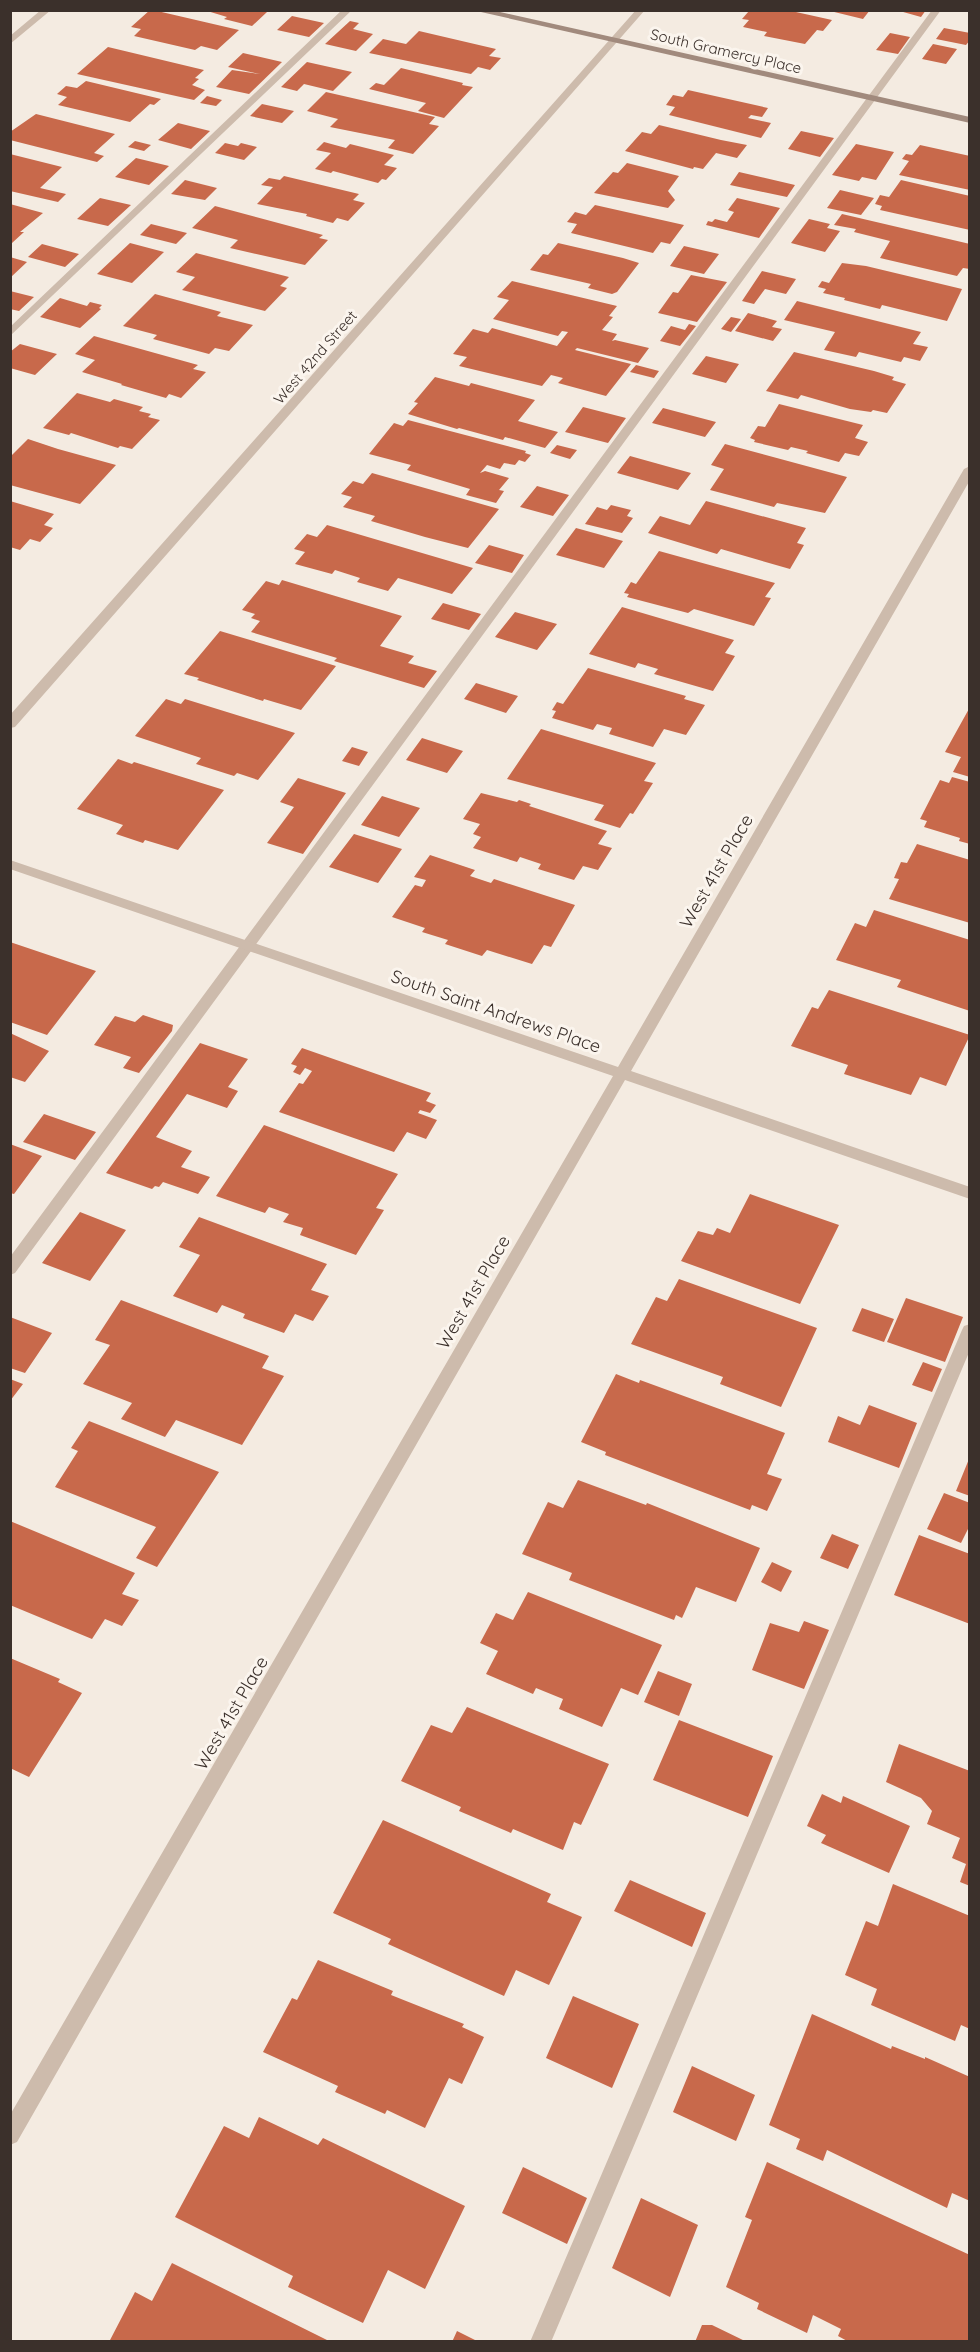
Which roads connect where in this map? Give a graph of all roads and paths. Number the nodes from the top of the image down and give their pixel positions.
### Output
1 (47, 10) edge
2 (348, 10) edge
3 (476, 10) edge
4 (641, 10) edge
5 (937, 10) edge
6 (10, 41) edge
7 (614, 41) junction
8 (871, 98) junction
9 (969, 120) edge
10 (10, 333) edge
11 (969, 469) edge
12 (10, 724) edge
13 (10, 864) edge
14 (250, 947) junction
15 (620, 1075) junction
16 (969, 1193) edge
17 (10, 1269) edge
18 (969, 1330) edge
19 (10, 2135) edge
20 (540, 2342) edge

1 - 6 street
2 - 10 street
3 - 7 street, South Gramercy Place
4 - 7 street, West 42nd Street
5 - 8 street
7 - 8 street, South Gramercy Place
7 - 12 street, West 42nd Street
8 - 9 street, South Gramercy Place
8 - 14 street
11 - 15 street, West 41st Place
13 - 14 street, South Saint Andrews Place
14 - 15 street, South Saint Andrews Place
14 - 17 street
15 - 16 street, South Saint Andrews Place
15 - 19 street, West 41st Place
18 - 20 street

